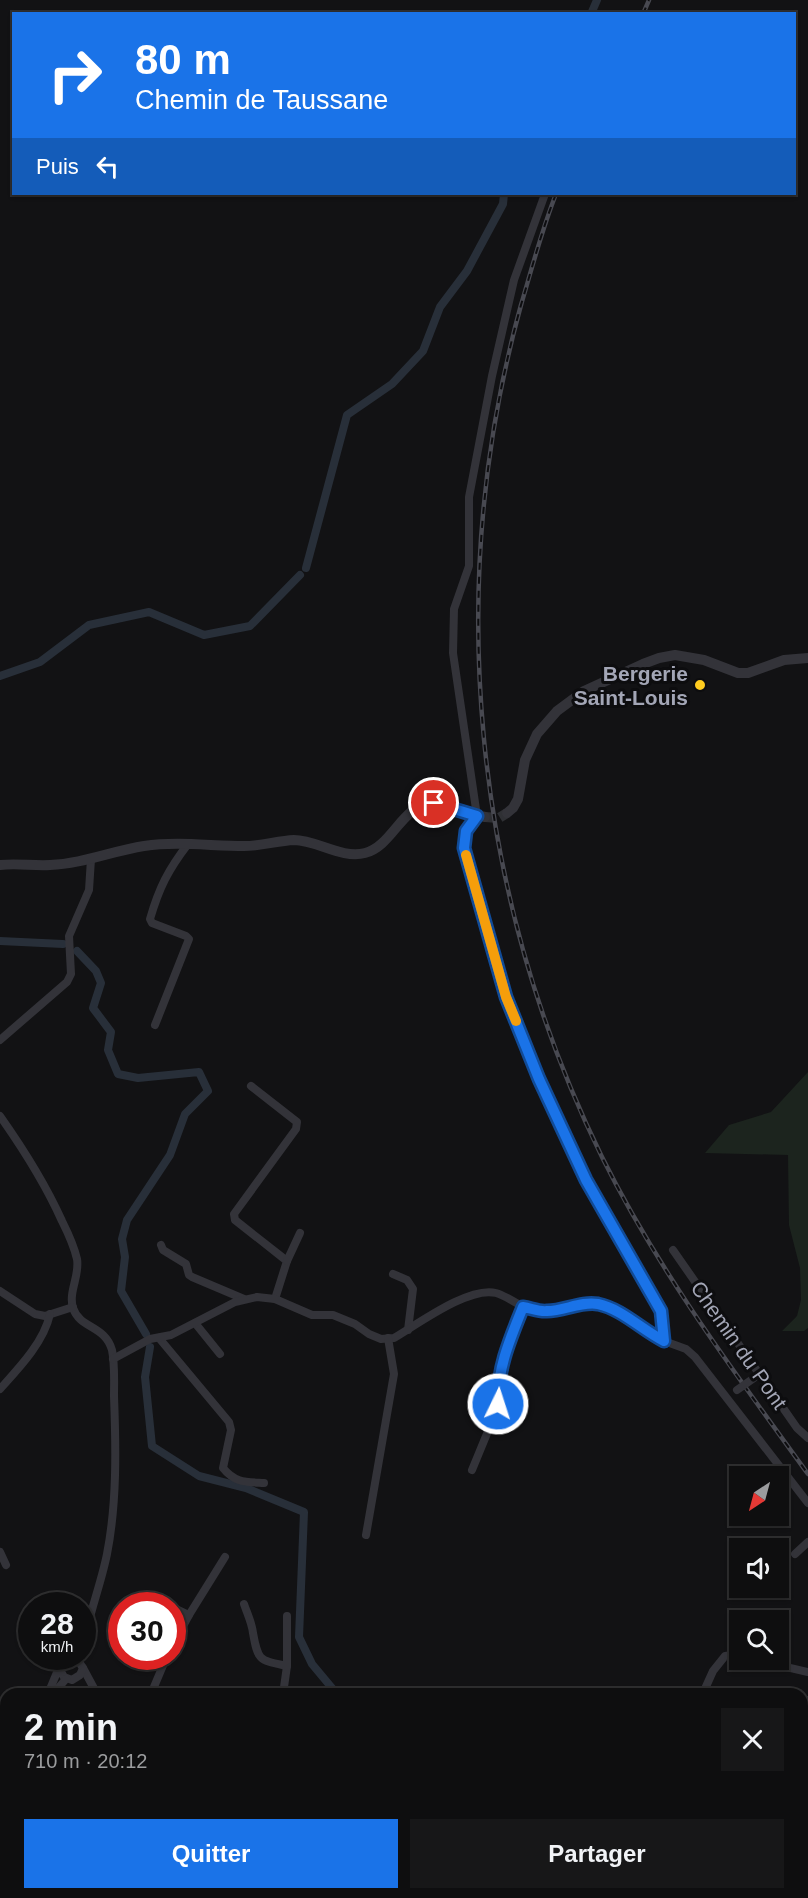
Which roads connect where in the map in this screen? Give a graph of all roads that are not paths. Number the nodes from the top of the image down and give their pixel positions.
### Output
1 (545, 195) edge
2 (808, 658) edge
3 (507, 813) dead end
4 (481, 816) junction
5 (188, 844) junction
6 (91, 859) junction
7 (0, 865) edge
8 (154, 1025) dead end
9 (0, 1040) edge
10 (251, 1086) dead end
11 (0, 1116) edge
12 (300, 1233) dead end
13 (161, 1245) dead end
14 (673, 1250) dead end
15 (287, 1261) junction
16 (393, 1274) dead end
17 (0, 1291) edge
18 (275, 1299) junction
19 (244, 1300) junction
20 (73, 1307) junction
21 (523, 1307) junction
22 (50, 1314) junction
23 (195, 1323) junction
24 (408, 1330) junction
25 (159, 1338) junction
26 (388, 1338) junction
27 (664, 1341) junction
28 (220, 1354) dead end
29 (113, 1359) junction
30 (756, 1376) junction
31 (0, 1389) edge
32 (727, 1397) junction
33 (808, 1438) edge
34 (472, 1470) dead end
35 (264, 1483) dead end
36 (808, 1503) edge
37 (366, 1535) dead end
38 (808, 1542) edge
39 (0, 1552) edge
40 (795, 1554) dead end
41 (225, 1557) dead end
42 (6, 1565) dead end
43 (96, 1592) edge
44 (244, 1604) dead end
45 (186, 1614) edge
46 (189, 1615) junction
47 (287, 1616) dead end
48 (186, 1620) edge
49 (729, 1655) edge
50 (287, 1666) junction
51 (789, 1667) edge
52 (58, 1670) edge
53 (60, 1670) edge
54 (82, 1670) edge
55 (86, 1670) edge
56 (161, 1670) edge
57 (808, 1671) edge
58 (78, 1678) junction
59 (66, 1679) junction
60 (92, 1685) junction
61 (52, 1688) edge
62 (56, 1688) edge
63 (94, 1688) edge
64 (154, 1688) edge
65 (284, 1688) edge
66 (706, 1688) edge

1 - 4 street
2 - 3 street
4 - 5 street
4 - 27 street
5 - 6 street
5 - 8 street
6 - 7 street
6 - 9 street
10 - 15 street
11 - 20 street
12 - 15 street
13 - 19 street
14 - 30 street, Chemin du Pont
15 - 18 street
16 - 24 street
17 - 22 street
18 - 19 street
18 - 26 street
19 - 23 street
20 - 22 street
20 - 29 street
21 - 24 street
21 - 27 street
21 - 34 street
22 - 31 street
23 - 25 street
23 - 28 street
24 - 26 street
25 - 29 street
25 - 35 street
26 - 37 street
27 - 32 street
29 - 43 street
30 - 32 street, bridge
30 - 33 street, Chemin du Pont
32 - 36 street
38 - 40 street
39 - 42 street
41 - 46 street
44 - 50 street
45 - 46 street
46 - 48 street
47 - 50 street
49 - 66 street
50 - 65 street
51 - 57 street
52 - 61 street
53 - 59 street
54 - 58 street
55 - 60 street
56 - 64 street
58 - 59 street
58 - 60 street
59 - 62 street
60 - 63 street

